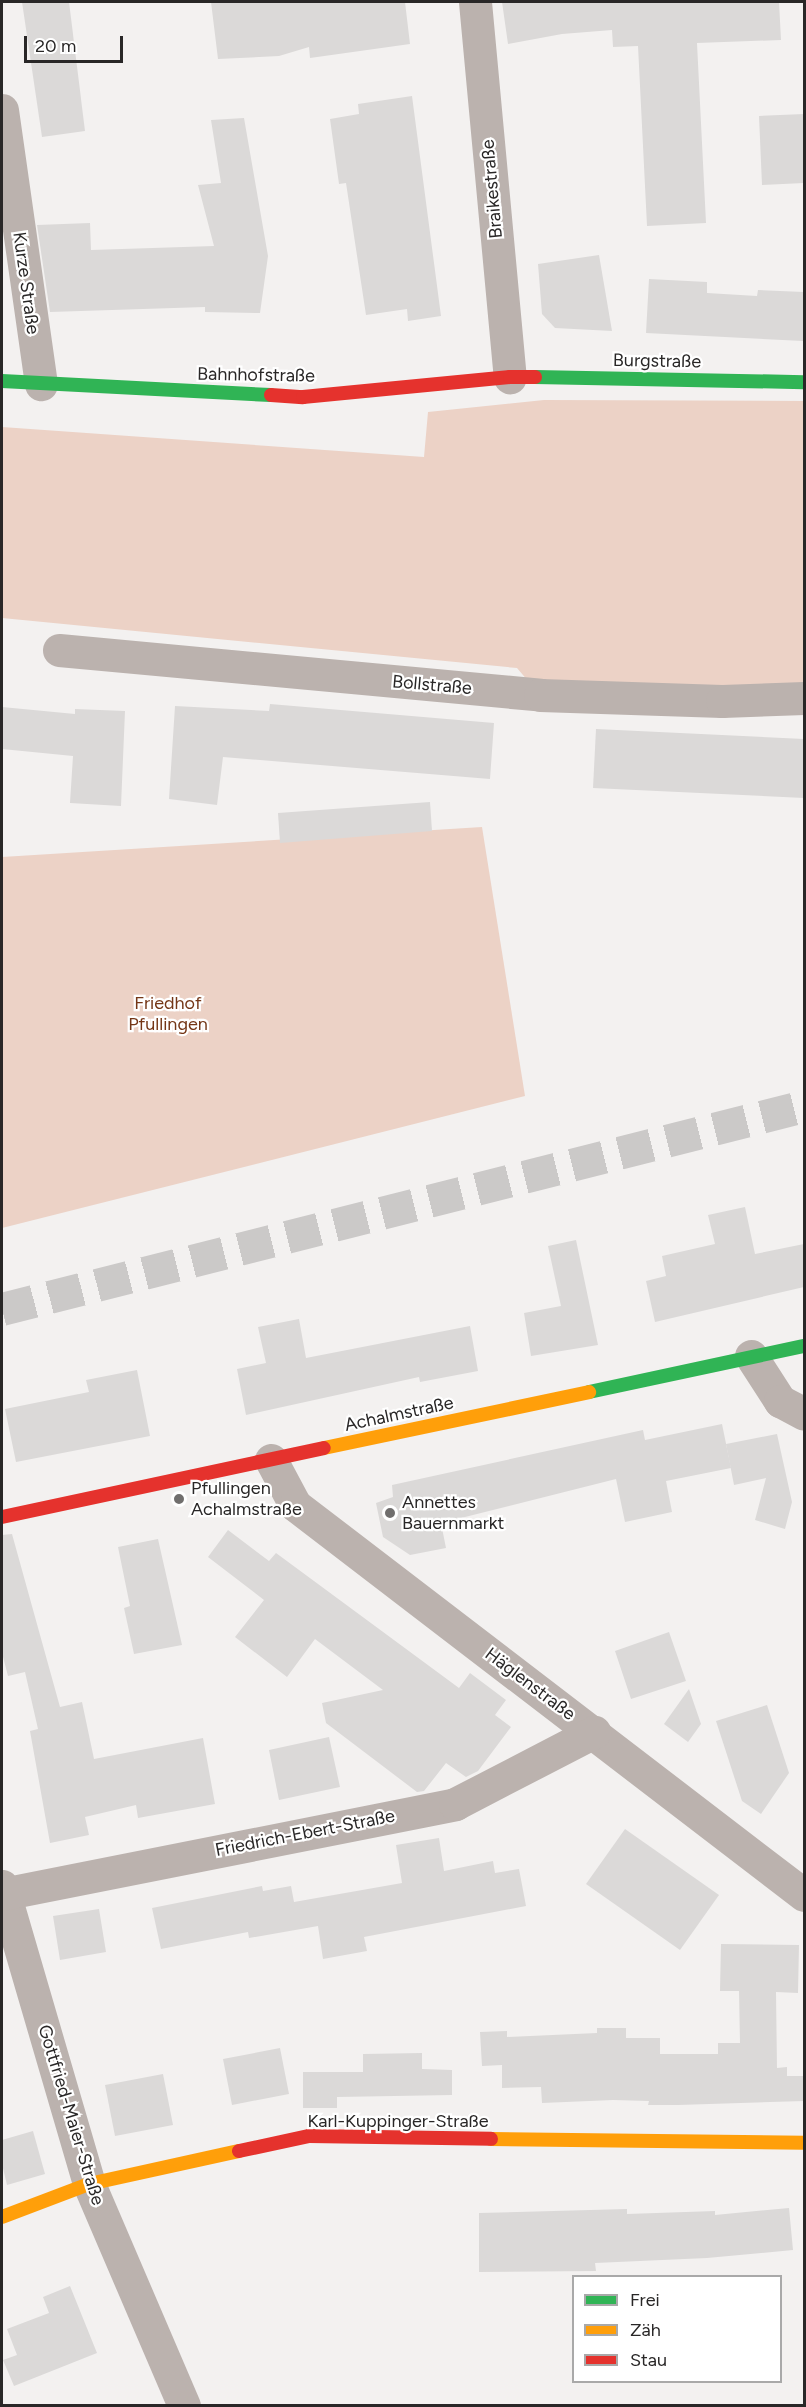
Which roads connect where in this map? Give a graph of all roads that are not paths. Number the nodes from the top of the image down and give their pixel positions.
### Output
1 (475, 2) edge
2 (2, 110) edge
3 (510, 377) junction
4 (2, 381) edge
5 (804, 382) edge
6 (41, 384) junction
7 (60, 650) dead end
8 (804, 698) edge
9 (804, 1346) edge
10 (751, 1356) junction
11 (804, 1414) edge
12 (271, 1460) junction
13 (2, 1517) edge
14 (594, 1732) junction
15 (2, 1891) edge
16 (804, 1895) edge
17 (804, 2143) edge
18 (89, 2184) junction
19 (2, 2217) edge
20 (184, 2406) edge

1 - 3 street, Braikestraße
2 - 6 street, Kurze Straße
3 - 5 street, Burgstraße
3 - 6 street, Bahnhofstraße
4 - 6 street, Bahnhofstraße
7 - 8 street, Bollstraße
9 - 10 street, Achalmstraße
10 - 11 street
10 - 12 street, Achalmstraße
12 - 13 street, Achalmstraße
12 - 14 street, Häglenstraße
14 - 15 street, Friedrich-Ebert-Straße
14 - 16 street, Häglenstraße
15 - 18 street, Gottfried-Maier-Straße
17 - 18 street, Karl-Kuppinger-Straße
18 - 19 street, Karl-Kuppinger-Straße
18 - 20 street, Gottfried-Maier-Straße

